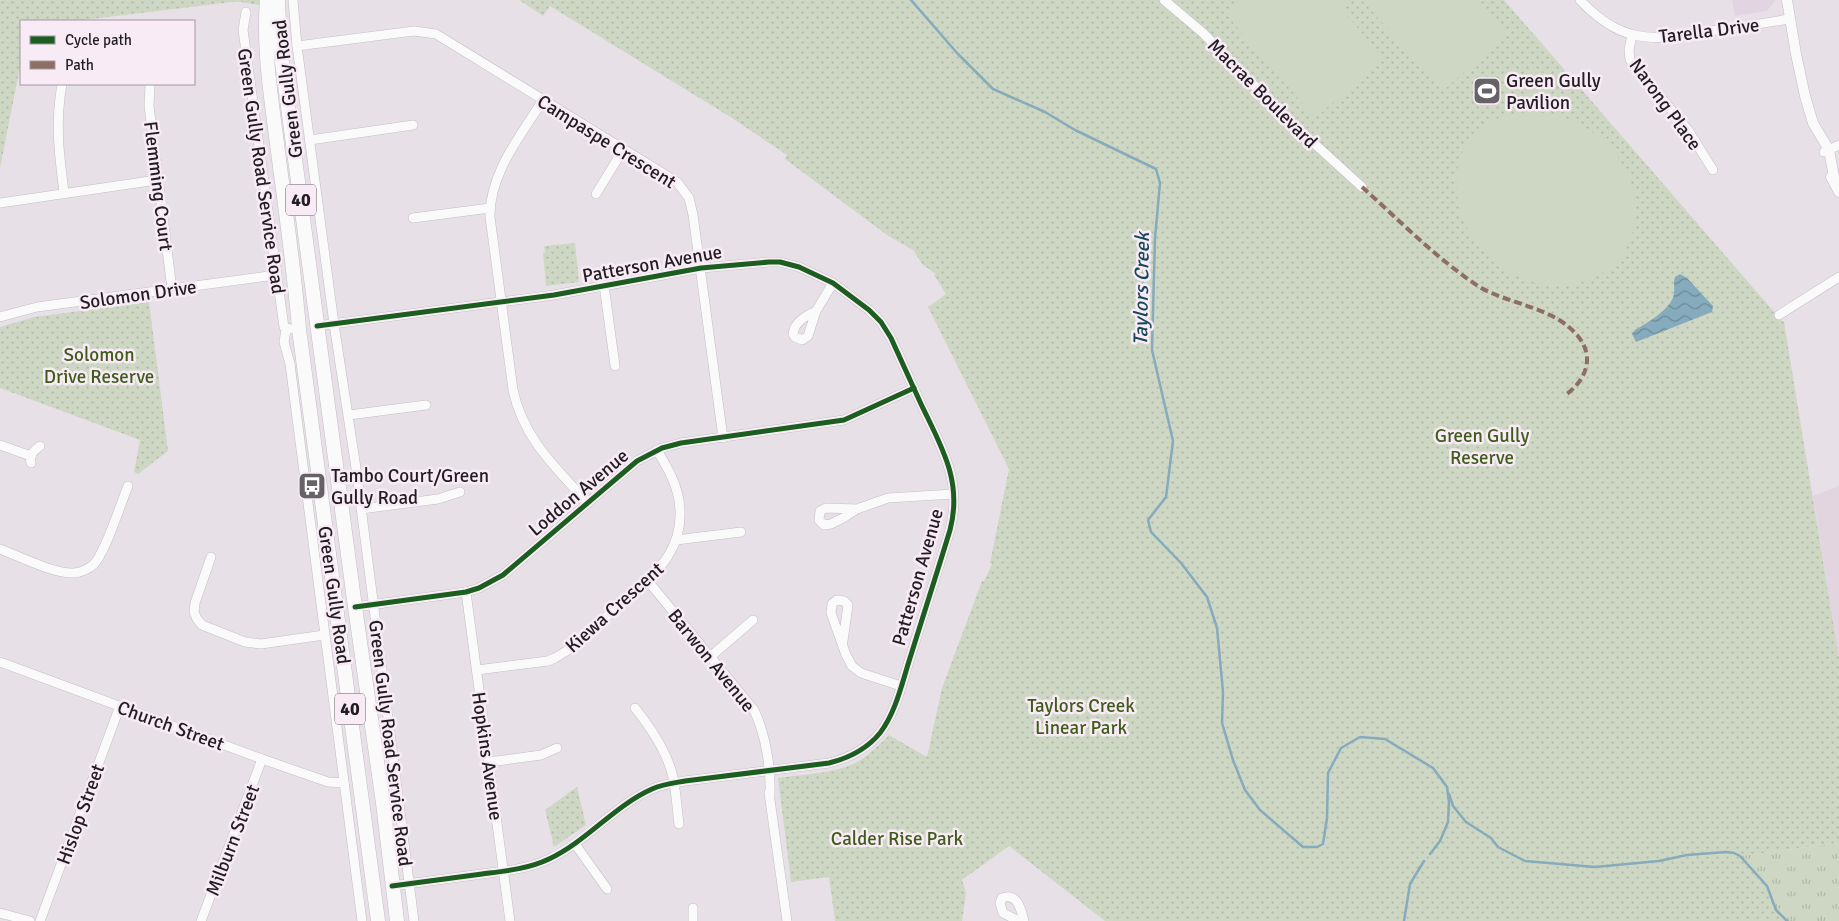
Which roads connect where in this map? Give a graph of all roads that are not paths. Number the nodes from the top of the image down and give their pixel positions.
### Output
1 (267, 0) edge
2 (278, 0) edge
3 (293, 0) edge
4 (1164, 0) edge
5 (1580, 0) edge
6 (1786, 0) edge
7 (246, 12) dead end
8 (1790, 19) junction
9 (1632, 35) junction
10 (297, 46) junction
11 (62, 85) edge
12 (150, 85) edge
13 (543, 100) junction
14 (413, 125) dead end
15 (310, 140) junction
16 (1839, 145) edge
17 (623, 150) junction
18 (1826, 151) junction
19 (1713, 170) dead end
20 (157, 180) junction
21 (1362, 187) dead end
22 (64, 192) junction
23 (1839, 192) edge
24 (596, 194) dead end
25 (0, 203) edge
26 (490, 208) junction
27 (413, 218) dead end
28 (701, 268) junction
29 (276, 275) junction
30 (1839, 277) edge
31 (833, 284) junction
32 (604, 285) junction
33 (172, 289) junction
34 (502, 301) junction
35 (816, 311) dead end
36 (1779, 315) dead end
37 (0, 317) edge
38 (334, 324) junction
39 (317, 326) junction
40 (292, 329) junction
41 (615, 366) dead end
42 (914, 388) junction
43 (426, 405) dead end
44 (349, 415) junction
45 (723, 438) junction
46 (0, 446) edge
47 (40, 446) dead end
48 (657, 450) junction
49 (128, 486) dead end
50 (460, 492) dead end
51 (954, 494) junction
52 (588, 503) junction
53 (361, 508) junction
54 (857, 508) dead end
55 (741, 532) dead end
56 (676, 540) junction
57 (0, 549) edge
58 (211, 557) dead end
59 (648, 581) junction
60 (466, 592) junction
61 (373, 605) junction
62 (355, 607) junction
63 (337, 609) junction
64 (321, 610) junction
65 (753, 620) dead end
66 (324, 635) junction
67 (843, 641) dead end
68 (710, 656) junction
69 (0, 662) edge
70 (477, 670) junction
71 (901, 686) junction
72 (120, 706) junction
73 (634, 708) dead end
74 (557, 748) dead end
75 (262, 759) junction
76 (489, 762) junction
77 (767, 771) junction
78 (344, 782) junction
79 (674, 783) junction
80 (679, 824) dead end
81 (575, 844) junction
82 (504, 872) junction
83 (409, 884) junction
84 (392, 886) junction
85 (607, 889) dead end
86 (693, 908) dead end
87 (0, 913) edge
88 (30, 921) edge
89 (40, 921) edge
90 (201, 921) edge
91 (362, 921) edge
92 (378, 921) edge
93 (397, 921) edge
94 (414, 921) edge
95 (510, 921) edge
96 (693, 921) edge
97 (787, 921) edge
98 (1019, 921) edge
99 (1024, 921) edge

1 - 40 main road, Green Gully Road / 40
2 - 39 main road, Green Gully Road / 40
3 - 10 street, Green Gully Road Service Road
4 - 21 street, Macrae Boulevard
5 - 9 street, Tarella Drive
6 - 8 street
7 - 29 street, Green Gully Road Service Road
8 - 9 street, Tarella Drive
8 - 18 street
9 - 19 street, Narong Place
10 - 13 street, Campaspe Crescent
10 - 15 street, Green Gully Road Service Road
11 - 22 street
12 - 20 street, Flemming Court
13 - 17 street, Campaspe Crescent
13 - 26 street
14 - 15 street
15 - 38 street, Green Gully Road Service Road
16 - 18 street
17 - 24 street
17 - 28 street, Campaspe Crescent
18 - 23 street
20 - 22 street
20 - 33 street, Flemming Court
22 - 25 street
26 - 27 street
26 - 34 street
28 - 31 street, Patterson Avenue
28 - 32 street, Patterson Avenue
28 - 45 street, Campaspe Crescent
29 - 33 street, Solomon Drive
29 - 40 street, Green Gully Road Service Road
30 - 36 street
31 - 35 street
31 - 42 street, Patterson Avenue
32 - 34 street, Patterson Avenue
32 - 41 street
33 - 37 street, Solomon Drive
34 - 38 street, Patterson Avenue
34 - 52 street
38 - 39 street, Patterson Avenue
38 - 44 street, Green Gully Road Service Road
39 - 40 main road
39 - 62 main road, Green Gully Road / 40
40 - 63 main road, Green Gully Road / 40
40 - 64 street, Green Gully Road Service Road
42 - 45 street, Loddon Avenue
42 - 51 street, Patterson Avenue
43 - 44 street
44 - 53 street, Green Gully Road Service Road
45 - 48 street, Loddon Avenue
46 - 47 street
48 - 52 street, Loddon Avenue
48 - 56 street, Kiewa Crescent
49 - 57 street
50 - 53 street
51 - 54 street
51 - 71 street, Patterson Avenue
52 - 60 street, Loddon Avenue
53 - 61 street, Green Gully Road Service Road
55 - 56 street
56 - 59 street, Kiewa Crescent
58 - 66 street
59 - 68 street, Barwon Avenue
59 - 70 street, Kiewa Crescent
60 - 61 street, Loddon Avenue
60 - 70 street, Hopkins Avenue
61 - 62 street, Loddon Avenue
61 - 83 street, Green Gully Road Service Road
62 - 63 main road
62 - 84 main road, Green Gully Road / 40
63 - 64 street
63 - 92 main road, Green Gully Road / 40
64 - 66 street, Green Gully Road Service Road
65 - 68 street
66 - 78 street, Green Gully Road Service Road
67 - 71 street
68 - 77 street, Barwon Avenue
69 - 72 street, Church Street
70 - 76 street, Hopkins Avenue
71 - 77 street, Patterson Avenue
72 - 75 street, Church Street
72 - 89 street, Hislop Street
73 - 79 street
74 - 76 street
75 - 78 street, Church Street
75 - 90 street, Milburn Street
76 - 82 street, Hopkins Avenue
77 - 79 street, Patterson Avenue
77 - 97 street, Barwon Avenue
78 - 91 street, Green Gully Road Service Road
79 - 80 street
79 - 81 street, Patterson Avenue
81 - 82 street, Patterson Avenue
81 - 85 street
82 - 83 street, Patterson Avenue
82 - 95 street, Hopkins Avenue
83 - 84 street, Patterson Avenue
83 - 94 street, Green Gully Road Service Road
84 - 93 main road, Green Gully Road / 40
86 - 96 street
87 - 88 street
98 - 99 street

